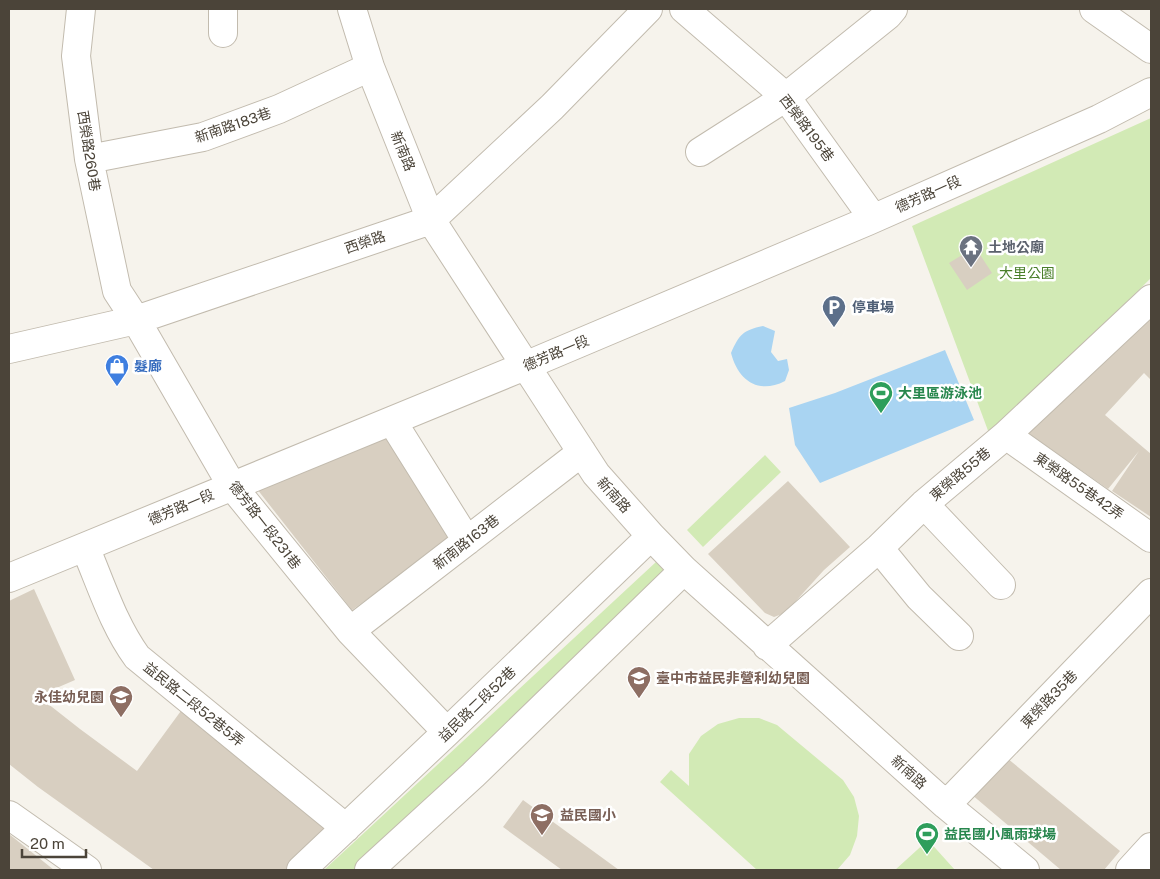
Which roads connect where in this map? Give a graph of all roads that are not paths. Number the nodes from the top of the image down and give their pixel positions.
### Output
1 (82, 9) edge
2 (352, 9) edge
3 (648, 9) edge
4 (684, 9) edge
5 (893, 9) edge
6 (1094, 9) edge
7 (1151, 49) edge
8 (370, 67) junction
9 (1151, 92) edge
10 (786, 97) junction
11 (700, 152) dead end
12 (89, 159) junction
13 (874, 218) junction
14 (431, 220) junction
15 (117, 292) joint
16 (1151, 299) edge
17 (136, 320) junction
18 (9, 349) edge
19 (525, 366) junction
20 (392, 421) junction
21 (1006, 436) junction
22 (582, 452) junction
23 (232, 486) junction
24 (924, 504) junction
25 (650, 536) junction
26 (1151, 538) edge
27 (467, 541) junction
28 (85, 547) junction
29 (878, 548) junction
30 (684, 570) junction
31 (9, 578) edge
32 (1001, 585) dead end
33 (1151, 593) edge
34 (350, 631) junction
35 (960, 636) dead end
36 (767, 646) junction
37 (447, 732) junction
38 (946, 806) junction
39 (9, 815) edge
40 (346, 828) junction
41 (1151, 849) edge
42 (1022, 869) edge
43 (86, 870) edge
44 (301, 870) edge
45 (369, 870) edge
46 (1130, 870) edge

1 - 12 street, 西榮路260巷
2 - 8 street, 新南路
3 - 14 street, 西榮路
4 - 10 street, 西榮路195巷
5 - 10 street
6 - 7 street
8 - 12 street, 新南路183巷
8 - 14 street, 新南路
9 - 13 street, 德芳路一段
10 - 11 street
10 - 13 street, 西榮路195巷
12 - 15 street, 西榮路260巷
13 - 19 street, 德芳路一段
14 - 17 street, 西榮路
14 - 19 street, 新南路
15 - 17 street, 德芳路一段231巷
16 - 21 street, 東榮路55巷
17 - 18 street, 西榮路
17 - 23 street, 德芳路一段231巷
19 - 20 street, 德芳路一段
19 - 22 street, 新南路
20 - 23 street, 德芳路一段
20 - 27 street
21 - 24 street, 東榮路55巷
21 - 26 street, 東榮路55巷42弄
22 - 25 street, 新南路
22 - 27 street, 新南路163巷
23 - 28 street, 德芳路一段
23 - 34 street, 德芳路一段231巷
24 - 29 street, 東榮路55巷
24 - 32 street
25 - 30 street, 新南路
25 - 37 street, 益民路二段52巷
27 - 34 street, 新南路163巷
28 - 31 street, 德芳路一段
28 - 40 street, 益民路二段52巷5弄
29 - 35 street
29 - 36 street, 東榮路55巷
30 - 36 street, 新南路
30 - 45 street
33 - 38 street, 東榮路35巷
34 - 37 street, 德芳路一段231巷
36 - 38 street, 新南路
37 - 40 street, 益民路二段52巷
38 - 42 street, 新南路
39 - 43 street
40 - 44 street, 益民路二段52巷
41 - 46 street

